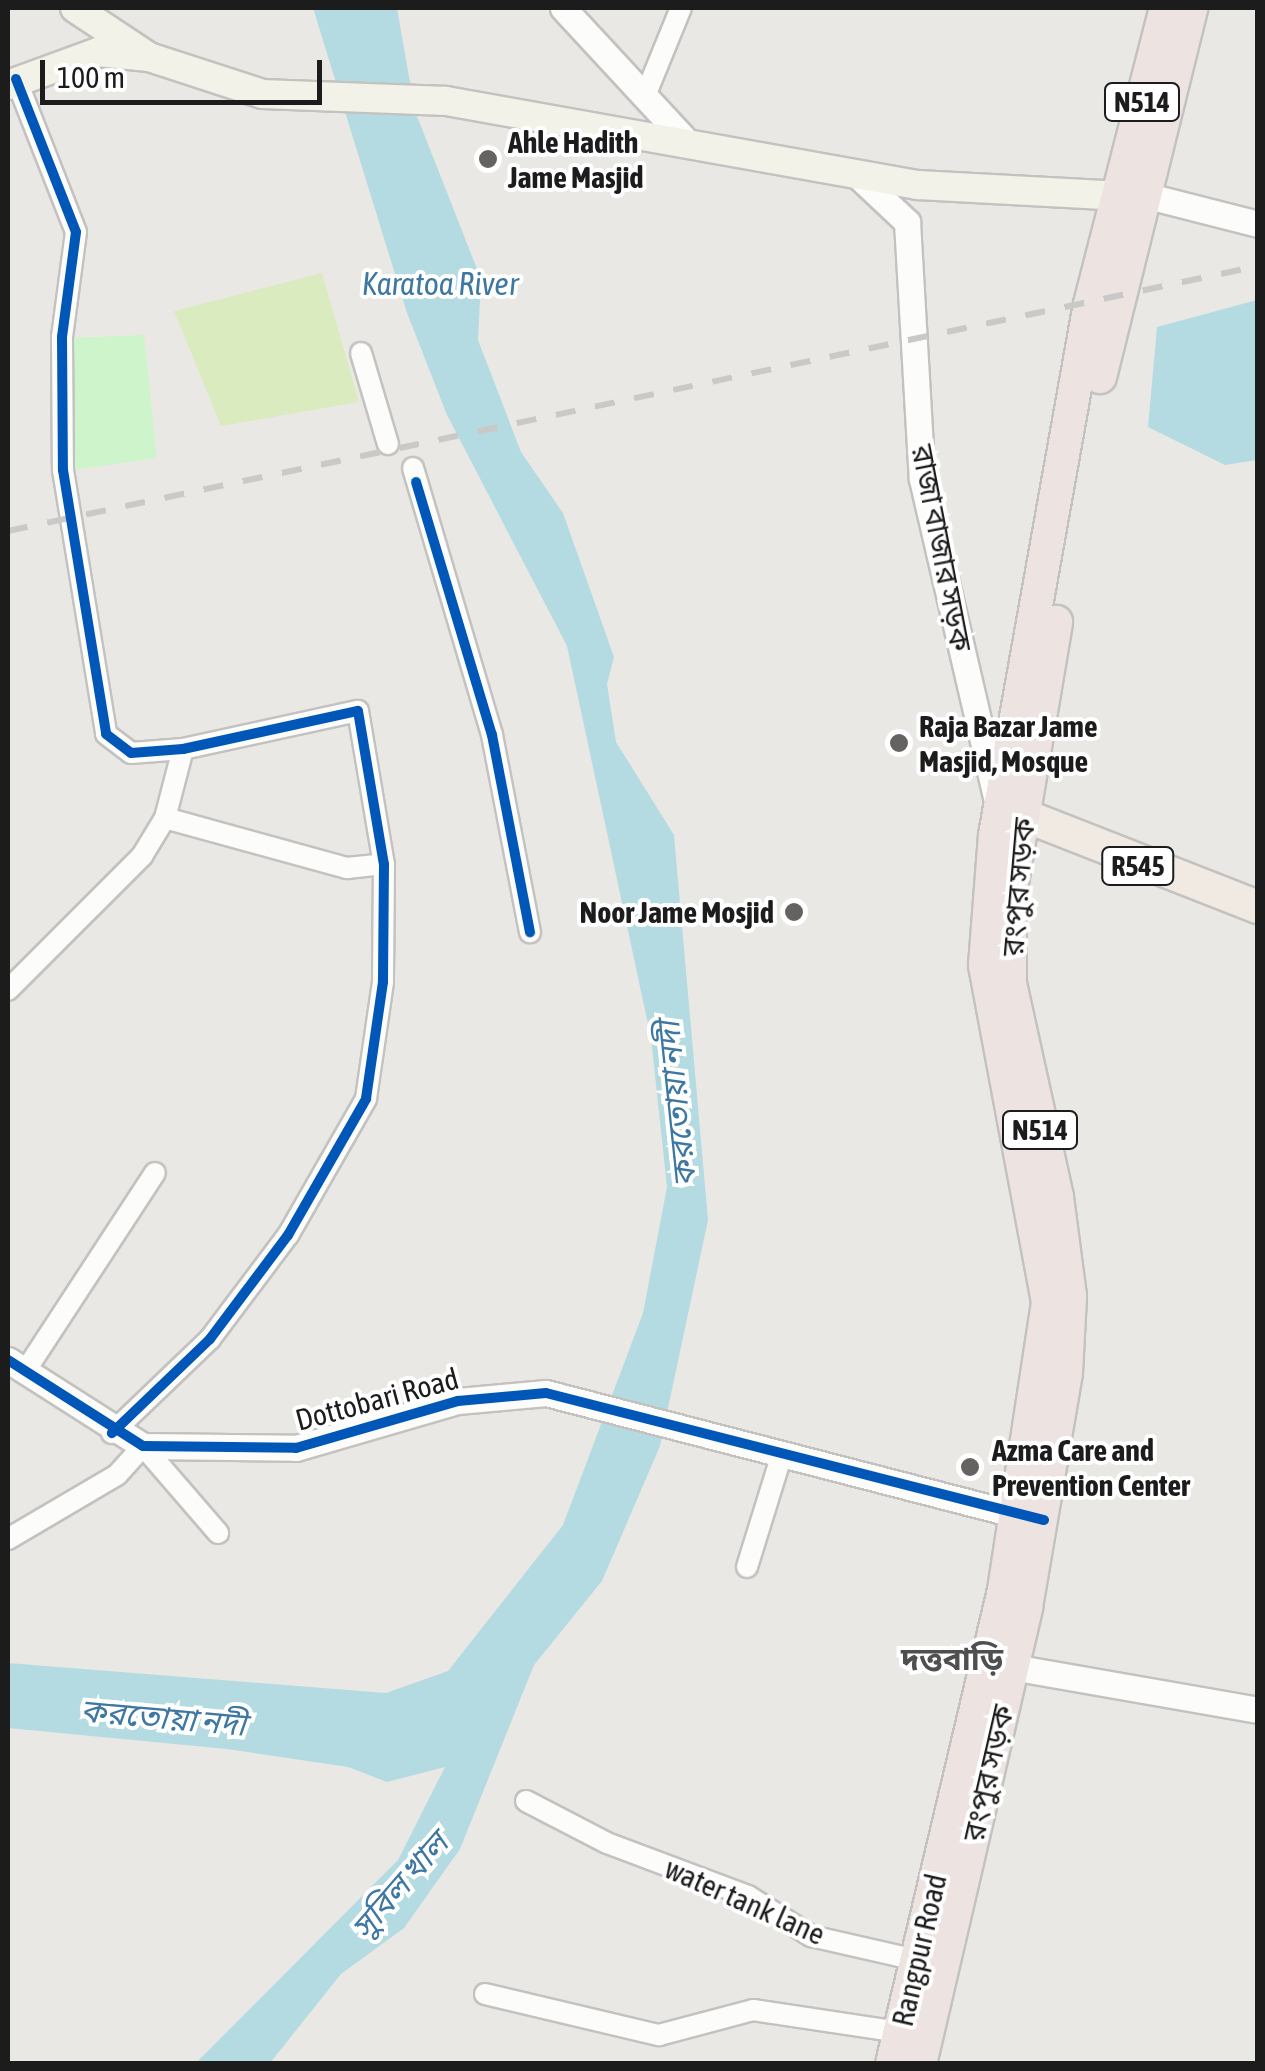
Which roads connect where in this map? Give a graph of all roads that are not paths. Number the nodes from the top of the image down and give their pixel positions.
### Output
1 (74, 8) edge
2 (562, 8) edge
3 (681, 8) edge
4 (1166, 8) edge
5 (1191, 8) edge
6 (149, 57) junction
7 (12, 82) edge
8 (645, 96) junction
9 (687, 142) junction
10 (857, 175) junction
11 (938, 186) junction
12 (1131, 195) junction
13 (907, 222) junction
14 (1258, 224) edge
15 (361, 352) dead end
16 (388, 444) dead end
17 (413, 468) dead end
18 (182, 749) junction
19 (1011, 813) junction
20 (164, 818) junction
21 (384, 864) junction
22 (1258, 907) edge
23 (530, 932) dead end
24 (8, 990) edge
25 (155, 1173) dead end
26 (16, 1367) edge
27 (112, 1433) junction
28 (143, 1446) junction
29 (781, 1457) junction
30 (1032, 1518) junction
31 (218, 1533) dead end
32 (8, 1539) edge
33 (747, 1567) dead end
34 (1000, 1664) junction
35 (1258, 1710) edge
36 (526, 1801) dead end
37 (916, 1960) junction
38 (485, 1994) dead end
39 (896, 2048) edge
40 (920, 2064) edge

1 - 6 main road
2 - 8 street
3 - 8 street
4 - 12 highway, রংপুর সড়ক / N514
5 - 12 highway, রংপুর সড়ক
6 - 7 main road
6 - 9 main road
7 - 18 street
8 - 9 street
9 - 10 main road
10 - 11 main road
10 - 13 street
11 - 12 main road
11 - 13 street
12 - 14 street
12 - 19 highway, রংপুর সড়ক / N514
13 - 19 street, রাজা বাজার সড়ক
15 - 16 street
17 - 23 street
18 - 20 street
18 - 21 street
19 - 22 main road, R545
19 - 30 highway, রংপুর সড়ক / N514
20 - 21 street
20 - 24 street
21 - 27 street
25 - 26 street
26 - 27 street, Dottobari Road
27 - 28 street, Dottobari Road
28 - 29 street, Dottobari Road
28 - 31 street
28 - 32 street
29 - 30 street
29 - 33 street
30 - 34 highway, রংপুর সড়ক / N514
34 - 35 street
34 - 37 highway, Rangpur Road / N514
34 - 40 highway, রংপুর সড়ক / N514
36 - 37 street, water tank lane
37 - 39 highway, Rangpur Road / N514
38 - 39 street

